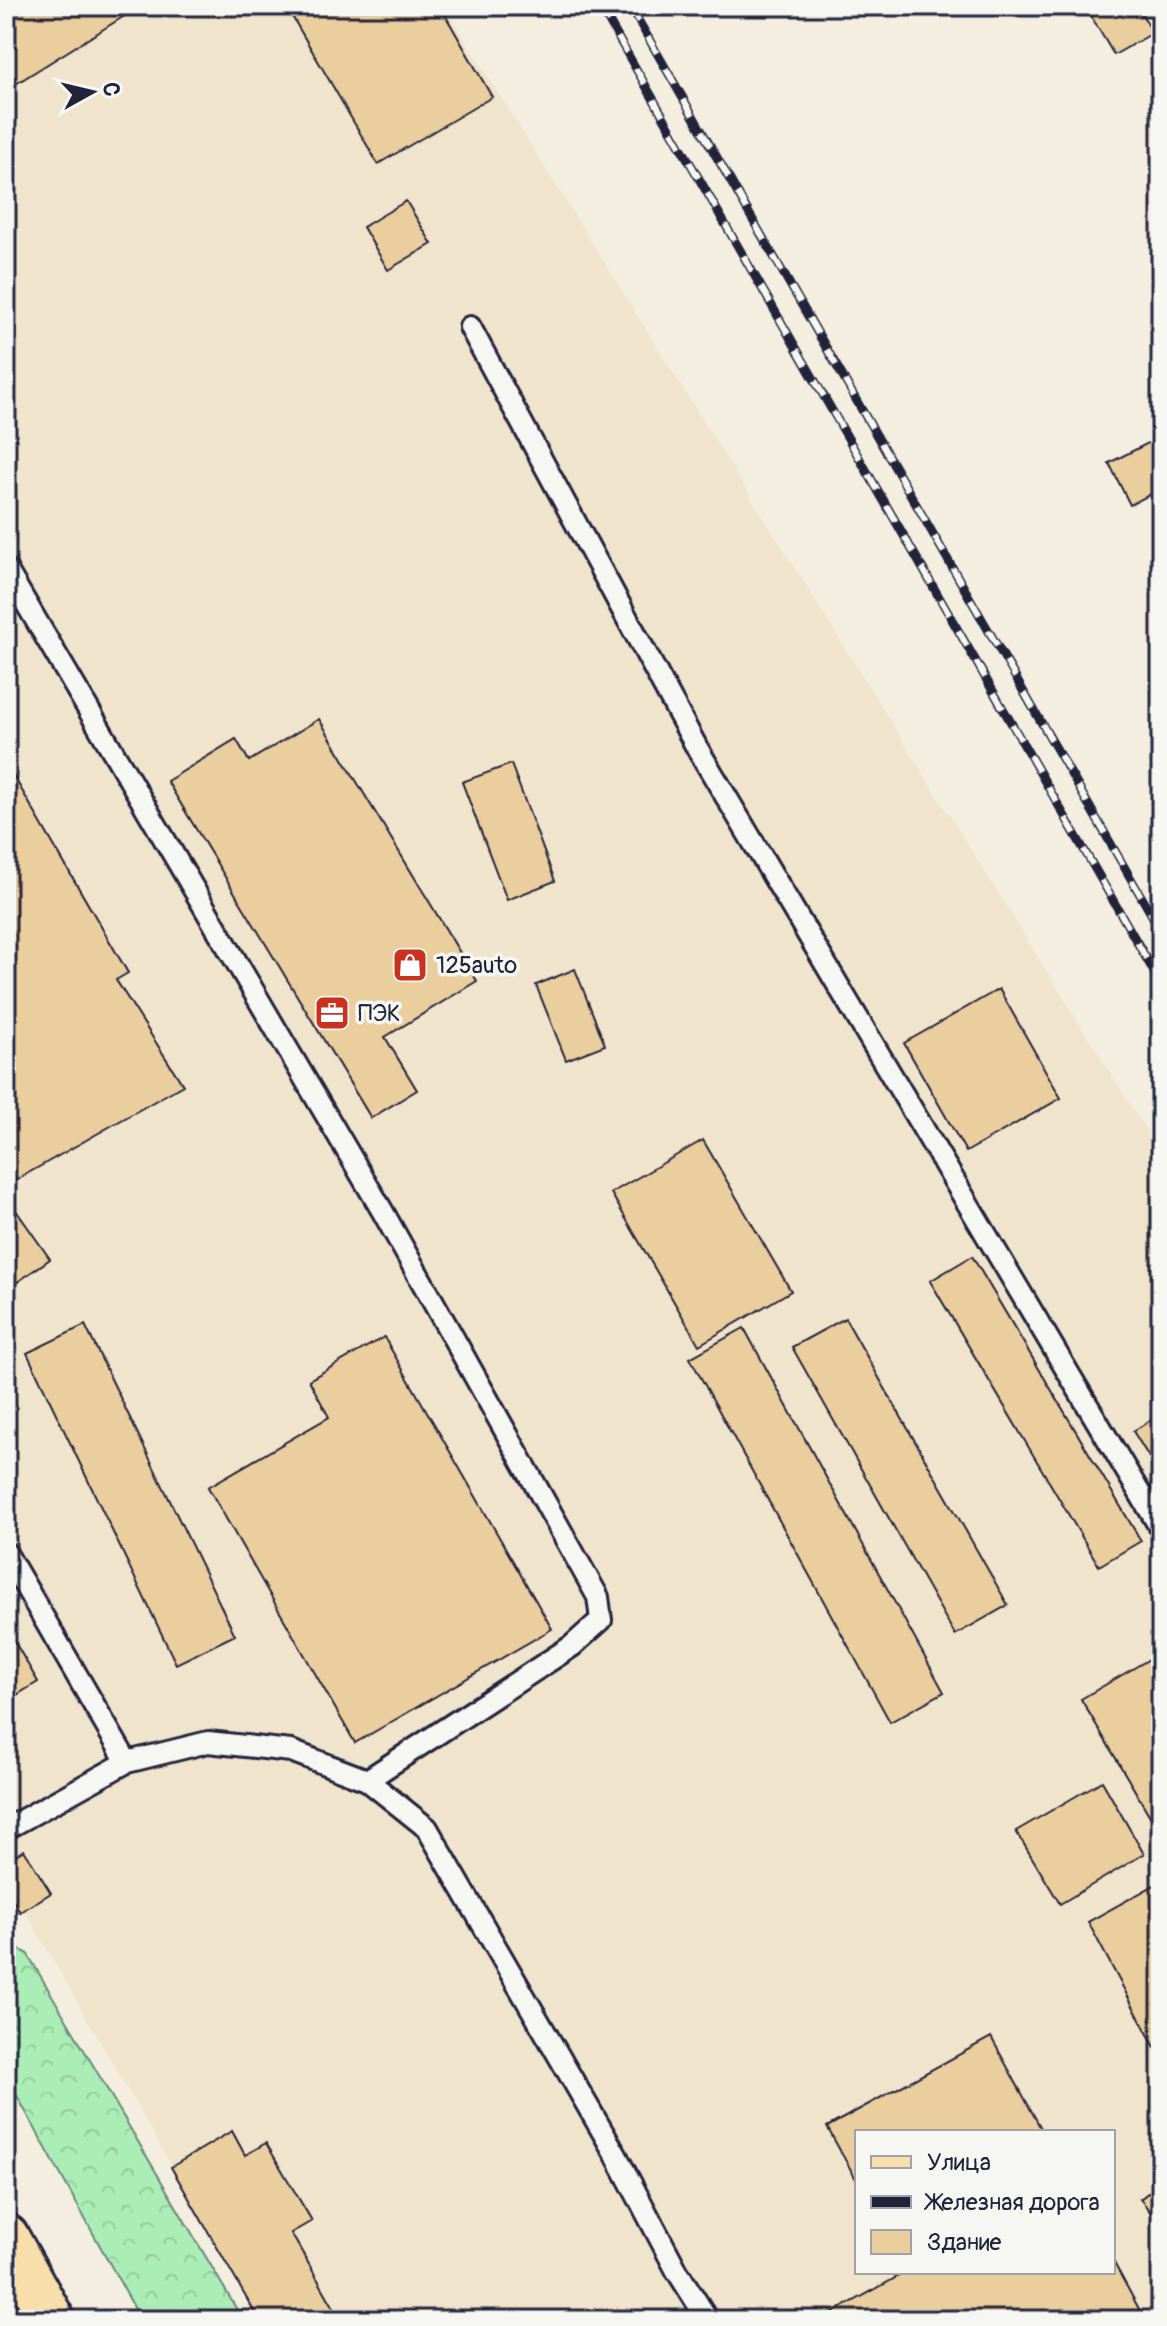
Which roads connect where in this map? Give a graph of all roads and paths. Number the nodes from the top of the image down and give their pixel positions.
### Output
1 (470, 327) dead end
2 (6, 569) edge
3 (1161, 1529) edge
4 (8, 1559) edge
5 (127, 1762) junction
6 (367, 1780) junction
7 (6, 1829) edge
8 (6, 2237) edge
9 (52, 2320) edge
10 (708, 2320) edge

1 - 3 lane
2 - 6 lane
4 - 5 lane
5 - 6 lane
5 - 7 lane
6 - 10 lane
8 - 9 main road

